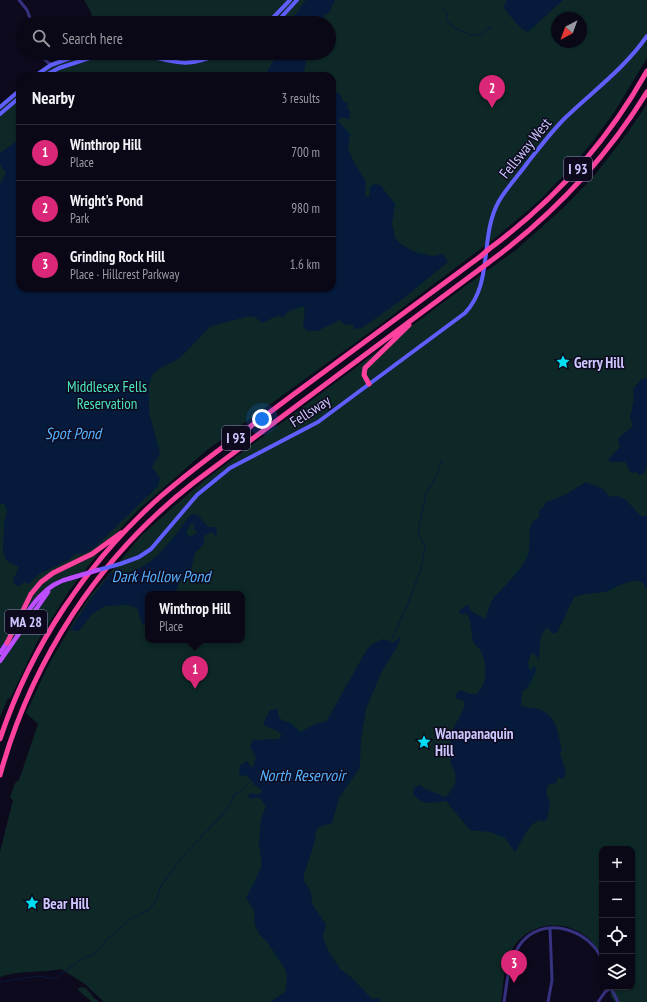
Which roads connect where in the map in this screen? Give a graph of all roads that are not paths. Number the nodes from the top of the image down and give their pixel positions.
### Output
1 (19, 0) edge
2 (290, 0) edge
3 (297, 0) edge
4 (29, 16) edge
5 (275, 16) edge
6 (282, 16) edge
7 (647, 36) edge
8 (45, 60) edge
9 (65, 60) edge
10 (84, 60) edge
11 (163, 60) edge
12 (204, 60) edge
13 (51, 65) junction
14 (647, 71) edge
15 (41, 72) edge
16 (52, 72) edge
17 (647, 92) edge
18 (16, 93) edge
19 (16, 100) edge
20 (0, 107) edge
21 (0, 114) edge
22 (473, 303) joint
23 (418, 315) junction
24 (369, 384) junction
25 (127, 529) junction
26 (98, 570) joint
27 (55, 585) junction
28 (7, 643) junction
29 (0, 653) edge
30 (0, 661) edge
31 (0, 739) edge
32 (0, 775) edge
33 (550, 928) junction
34 (599, 954) edge
35 (608, 990) edge
36 (612, 990) edge
37 (605, 992) joint
38 (504, 1002) edge
39 (548, 1002) edge
40 (598, 1002) edge
41 (618, 1002) edge

1 - 4 street
2 - 5 main road
3 - 6 main road
7 - 22 main road, Fellsway West / MA 28
8 - 13 street
9 - 13 main road
10 - 16 main road
11 - 12 main road
13 - 15 main road
14 - 25 highway, I 93, bridge
17 - 23 highway, I 93, bridge
18 - 20 main road
19 - 21 main road
22 - 24 main road, Fellsway / MA 28
23 - 24 highway
23 - 32 highway, I 93
24 - 26 main road, Fellsway / MA 28, bridge
25 - 28 highway
25 - 31 highway, I 93
26 - 27 main road, Fellsway / MA 28, bridge
27 - 28 main road, Fellsway / MA 28
27 - 30 main road, Fellsway / MA 28
28 - 29 main road, Fellsway / MA 28
33 - 34 street
33 - 38 street
33 - 39 street
35 - 37 street
36 - 41 street
37 - 40 street

